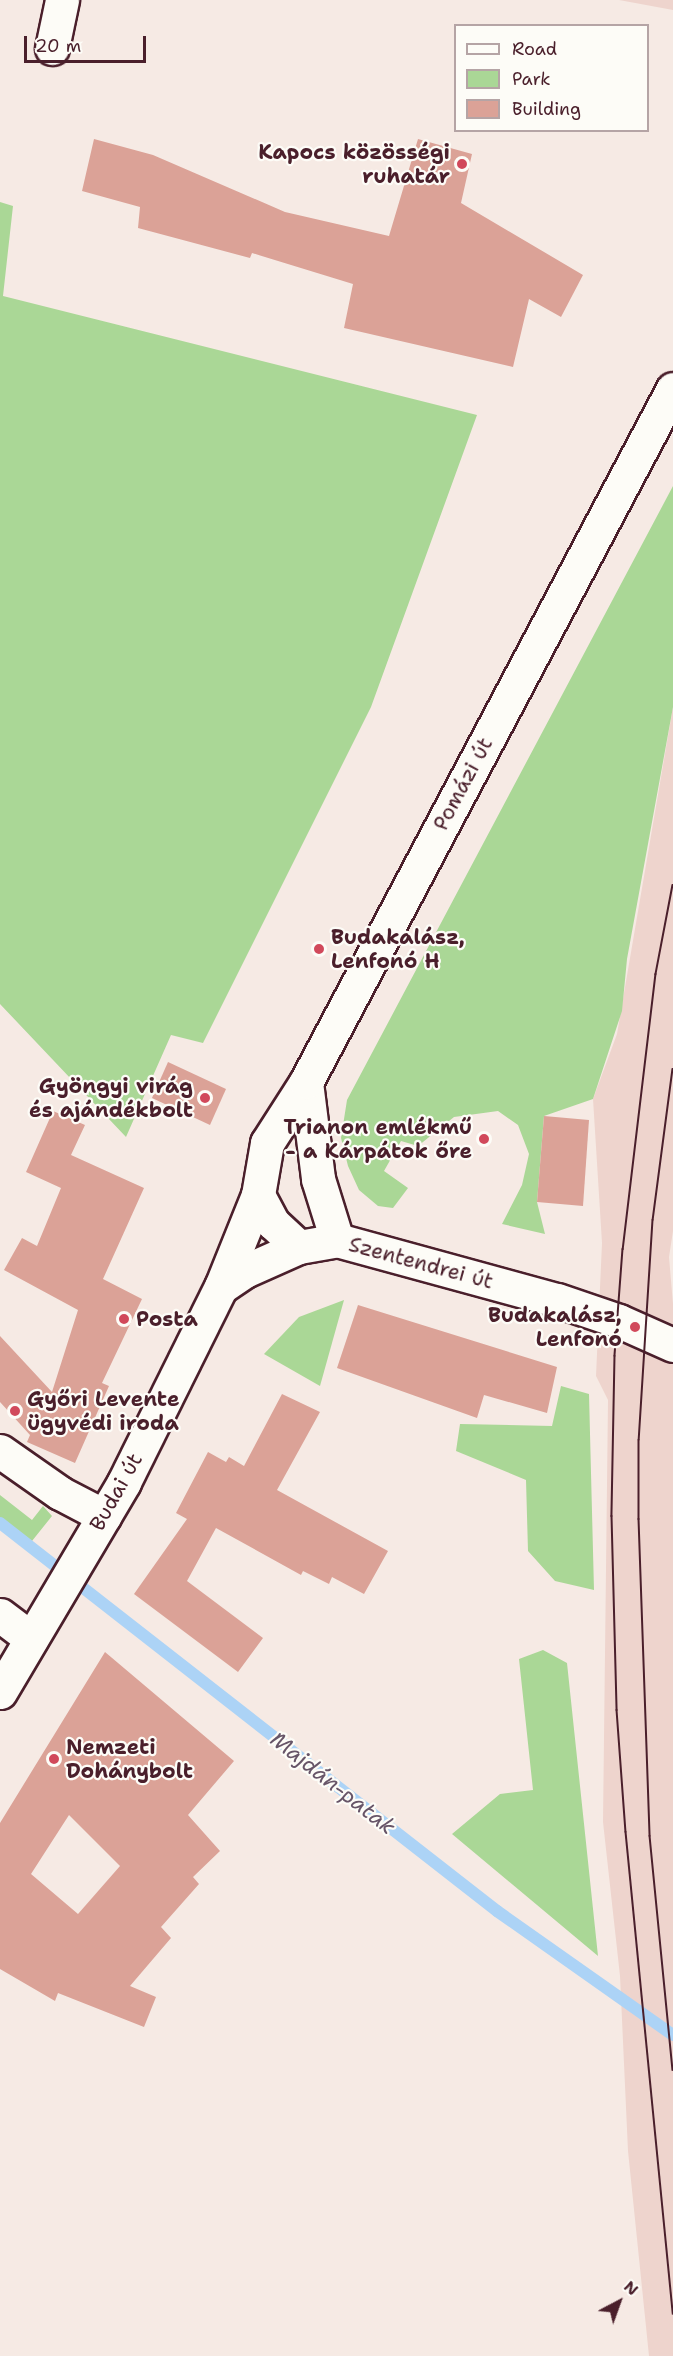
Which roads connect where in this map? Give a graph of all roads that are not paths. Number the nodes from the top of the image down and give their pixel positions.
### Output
1 (62, 0) edge
2 (52, 48) dead end
3 (673, 389) edge
4 (306, 1082) junction
5 (321, 1191) junction
6 (258, 1194) junction
7 (337, 1240) junction
8 (299, 1247) junction
9 (221, 1287) junction
10 (673, 1346) edge
11 (0, 1451) edge
12 (104, 1516) junction
13 (0, 1616) edge
14 (31, 1638) junction
15 (0, 1692) edge

1 - 2 main road
3 - 4 main road, Pomázi út
4 - 5 main road
4 - 6 main road, Pomázi út
5 - 7 main road
5 - 8 main road
6 - 8 main road
6 - 9 main road, Budai út
7 - 8 main road, Szentendrei út
7 - 10 main road, Szentendrei út
8 - 9 main road
9 - 12 main road, Budai út
11 - 12 main road
12 - 14 main road, Budai út
13 - 14 main road
14 - 15 main road, Budai út

